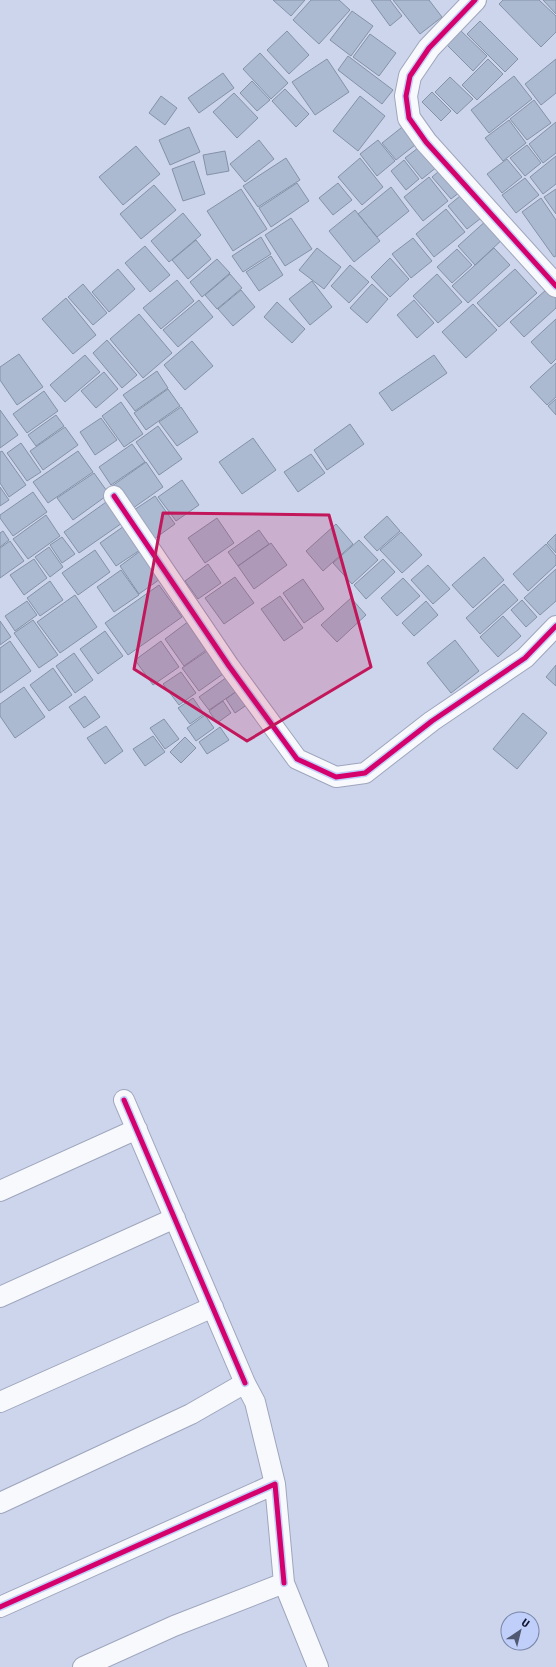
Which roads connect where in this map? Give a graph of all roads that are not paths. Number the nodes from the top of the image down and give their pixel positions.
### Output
1 (475, 0) edge
2 (556, 286) edge
3 (114, 496) dead end
4 (556, 626) edge
5 (124, 1100) dead end
6 (137, 1129) junction
7 (0, 1191) edge
8 (175, 1218) junction
9 (0, 1298) edge
10 (213, 1307) junction
11 (245, 1383) junction
12 (0, 1402) edge
13 (275, 1484) junction
14 (0, 1503) edge
15 (284, 1582) junction
16 (0, 1607) edge
17 (83, 1667) edge
18 (318, 1667) edge

1 - 2 street
3 - 4 street
5 - 6 street
6 - 7 street
6 - 8 street
8 - 9 street
8 - 10 street
10 - 11 street
10 - 12 street
11 - 13 street
11 - 14 street
13 - 15 street
13 - 16 street
15 - 17 street
15 - 18 street

